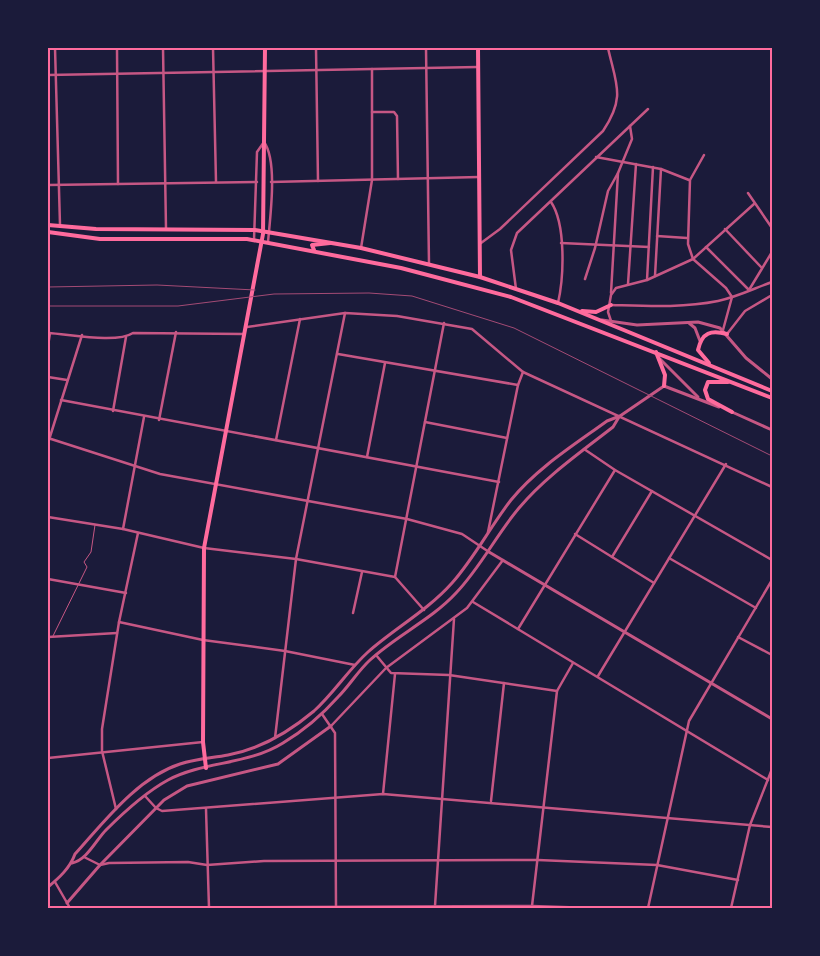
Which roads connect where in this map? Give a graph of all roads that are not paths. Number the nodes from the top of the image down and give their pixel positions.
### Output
1 (56, 48) edge
2 (117, 48) edge
3 (163, 48) edge
4 (213, 48) edge
5 (264, 48) edge
6 (316, 48) edge
7 (426, 48) edge
8 (478, 48) edge
9 (608, 48) edge
10 (478, 67) junction
11 (426, 68) junction
12 (372, 69) junction
13 (317, 70) junction
14 (265, 71) junction
15 (213, 72) junction
16 (164, 73) junction
17 (118, 74) junction
18 (48, 75) edge
19 (56, 75) junction
20 (648, 109) dead end
21 (372, 112) junction
22 (630, 126) junction
23 (264, 142) junction
24 (704, 155) dead end
25 (596, 157) junction
26 (624, 162) junction
27 (636, 164) junction
28 (653, 167) junction
29 (661, 169) junction
30 (618, 173) junction
31 (479, 177) junction
32 (428, 178) junction
33 (398, 179) junction
34 (372, 180) junction
35 (690, 180) junction
36 (318, 181) junction
37 (165, 182) junction
38 (216, 182) junction
39 (257, 182) junction
40 (271, 182) junction
41 (59, 184) junction
42 (118, 184) junction
43 (48, 185) edge
44 (748, 193) dead end
45 (550, 202) junction
46 (754, 204) junction
47 (48, 224) edge
48 (60, 225) junction
49 (772, 228) edge
50 (166, 229) junction
51 (725, 229) junction
52 (255, 230) junction
53 (269, 231) junction
54 (48, 232) edge
55 (657, 236) junction
56 (687, 238) junction
57 (254, 240) junction
58 (268, 242) junction
59 (332, 242) junction
60 (561, 243) junction
61 (480, 244) junction
62 (596, 244) junction
63 (613, 245) junction
64 (630, 246) junction
65 (649, 247) junction
66 (706, 247) junction
67 (361, 248) junction
68 (314, 250) junction
69 (772, 252) edge
70 (693, 259) junction
71 (429, 264) junction
72 (761, 267) junction
73 (655, 276) junction
74 (480, 277) junction
75 (585, 279) dead end
76 (647, 280) junction
77 (772, 282) edge
78 (628, 284) junction
79 (516, 289) junction
80 (749, 290) junction
81 (612, 295) junction
82 (772, 295) edge
83 (732, 297) junction
84 (558, 303) junction
85 (611, 305) junction
86 (580, 311) junction
87 (346, 313) junction
88 (300, 319) junction
89 (599, 319) junction
90 (684, 322) junction
91 (444, 323) junction
92 (615, 323) junction
93 (247, 326) junction
94 (722, 329) junction
95 (176, 332) junction
96 (49, 333) edge
97 (246, 334) junction
98 (727, 334) junction
99 (82, 335) junction
100 (126, 337) junction
101 (700, 341) junction
102 (48, 346) edge
103 (656, 352) junction
104 (338, 354) junction
105 (660, 359) junction
106 (386, 363) junction
107 (711, 364) junction
108 (435, 371) junction
109 (523, 372) junction
110 (48, 377) edge
111 (772, 379) edge
112 (67, 380) junction
113 (734, 383) junction
114 (518, 385) junction
115 (664, 386) junction
116 (772, 391) edge
117 (771, 397) edge
118 (700, 399) junction
119 (61, 400) junction
120 (113, 411) junction
121 (732, 412) junction
122 (620, 416) junction
123 (144, 417) junction
124 (159, 420) junction
125 (425, 422) junction
126 (772, 430) edge
127 (227, 432) junction
128 (48, 438) edge
129 (507, 438) junction
130 (276, 441) junction
131 (48, 443) edge
132 (319, 448) junction
133 (584, 450) junction
134 (367, 457) junction
135 (726, 464) junction
136 (135, 466) junction
137 (416, 468) junction
138 (615, 470) junction
139 (499, 482) junction
140 (216, 486) junction
141 (772, 486) edge
142 (652, 491) junction
143 (308, 502) junction
144 (48, 517) edge
145 (694, 517) junction
146 (407, 519) junction
147 (95, 524) junction
148 (123, 529) junction
149 (138, 533) junction
150 (575, 534) junction
151 (487, 537) junction
152 (481, 547) junction
153 (204, 548) junction
154 (489, 552) junction
155 (612, 557) junction
156 (669, 558) junction
157 (296, 559) junction
158 (503, 559) junction
159 (772, 560) edge
160 (362, 572) junction
161 (395, 577) junction
162 (48, 579) edge
163 (772, 580) edge
164 (654, 583) junction
165 (80, 585) junction
166 (545, 585) junction
167 (126, 594) junction
168 (473, 602) junction
169 (756, 608) junction
170 (424, 610) junction
171 (353, 613) dead end
172 (454, 619) junction
173 (119, 622) junction
174 (517, 629) junction
175 (625, 632) junction
176 (117, 633) junction
177 (48, 637) edge
178 (53, 637) junction
179 (738, 637) junction
180 (203, 640) junction
181 (285, 650) junction
182 (376, 655) junction
183 (772, 655) edge
184 (573, 662) junction
185 (355, 665) junction
186 (386, 668) junction
187 (395, 674) junction
188 (449, 675) junction
189 (598, 676) junction
190 (711, 682) junction
191 (504, 683) junction
192 (557, 691) junction
193 (322, 714) junction
194 (772, 718) edge
195 (331, 726) junction
196 (686, 731) junction
197 (275, 739) junction
198 (203, 742) junction
199 (102, 751) junction
200 (48, 758) edge
201 (205, 759) junction
202 (206, 768) junction
203 (772, 770) edge
204 (768, 780) junction
205 (383, 794) junction
206 (145, 796) junction
207 (334, 798) junction
208 (440, 798) junction
209 (491, 802) junction
210 (545, 806) junction
211 (156, 808) junction
212 (206, 808) junction
213 (117, 810) junction
214 (668, 818) junction
215 (750, 825) junction
216 (772, 827) edge
217 (83, 857) junction
218 (538, 860) junction
219 (438, 861) junction
220 (335, 862) junction
221 (72, 863) junction
222 (207, 864) junction
223 (100, 865) junction
224 (657, 865) junction
225 (738, 880) junction
226 (48, 882) edge
227 (55, 882) junction
228 (48, 887) edge
229 (67, 904) junction
230 (435, 906) junction
231 (532, 906) junction
232 (336, 907) junction
233 (68, 908) edge
234 (209, 908) edge
235 (592, 908) edge
236 (648, 908) edge
237 (732, 908) edge

1 - 19 street
2 - 17 street
3 - 16 street
4 - 15 street
5 - 14 main road
6 - 13 street
7 - 11 street
8 - 10 main road
9 - 61 street
10 - 11 street
10 - 31 main road
11 - 12 street
11 - 32 street
12 - 13 street
12 - 21 street
13 - 14 street
13 - 36 street
14 - 15 street
14 - 23 main road
15 - 16 street
15 - 38 street
16 - 17 street
16 - 37 street
17 - 19 street
17 - 42 street
18 - 19 street
19 - 41 street
20 - 22 street
21 - 33 street
21 - 34 street
22 - 25 street
22 - 26 street
23 - 39 street
23 - 40 street
23 - 93 main road
24 - 35 street
25 - 26 street
25 - 45 street
26 - 27 street
26 - 30 street
27 - 28 street
27 - 64 street
28 - 29 street
28 - 65 street
29 - 35 street
29 - 55 street
30 - 62 street
30 - 63 street
31 - 32 street
31 - 61 main road
32 - 33 street
32 - 71 street
33 - 34 street
34 - 36 street
34 - 67 street
35 - 56 street
36 - 40 street
37 - 38 street
37 - 42 street
37 - 50 street
38 - 39 street
39 - 52 street
40 - 53 street
41 - 42 street
41 - 43 street
41 - 48 street
44 - 46 street
45 - 60 street
45 - 79 street
46 - 49 street
46 - 51 street
47 - 48 main road
48 - 50 main road
50 - 52 main road
51 - 66 street
51 - 72 street
52 - 53 main road
52 - 57 street
53 - 58 street
53 - 59 main road
54 - 57 main road
55 - 56 street
55 - 73 street
56 - 70 street
57 - 58 main road
58 - 68 main road
59 - 67 main road
59 - 68 main road
60 - 62 street
60 - 84 street
61 - 74 main road
62 - 63 street
62 - 75 street
63 - 64 street
63 - 81 street
64 - 65 street
64 - 78 street
65 - 76 street
66 - 70 street
66 - 80 street
67 - 71 main road
68 - 103 main road
69 - 72 street
70 - 73 street
70 - 83 street
71 - 74 main road
72 - 80 street
73 - 76 street
74 - 79 main road
76 - 78 street
77 - 80 street
78 - 81 street
79 - 84 main road
80 - 83 street
81 - 85 street
82 - 98 street
83 - 85 street
83 - 94 street
84 - 86 main road
85 - 86 main road
85 - 92 street
86 - 89 main road
87 - 88 street
87 - 91 street
87 - 104 street
88 - 93 street
88 - 130 street
89 - 92 street
89 - 107 main road
90 - 92 street
90 - 94 street
90 - 101 street
91 - 108 street
91 - 109 street
93 - 97 main road
94 - 98 street
95 - 97 street
95 - 100 street
95 - 124 street
96 - 99 street
96 - 102 street
97 - 127 main road
98 - 101 main road
98 - 111 street
99 - 100 street
99 - 112 street
100 - 120 street
101 - 107 main road
103 - 105 main road
103 - 113 main road
104 - 106 street
104 - 132 street
105 - 115 main road
105 - 118 street
106 - 108 street
106 - 134 street
107 - 116 main road
108 - 114 street
108 - 125 street
109 - 114 street
109 - 122 street
110 - 112 street
112 - 119 street
113 - 117 main road
113 - 121 main road
114 - 129 street
115 - 118 street
115 - 122 street
118 - 121 street
119 - 120 street
119 - 128 street
120 - 123 street
121 - 126 street
122 - 133 street
122 - 135 street
122 - 151 street
123 - 124 street
123 - 136 street
124 - 127 street
125 - 129 street
125 - 137 street
127 - 130 street
127 - 140 main road
128 - 131 street
128 - 136 street
129 - 139 street
130 - 132 street
132 - 134 street
132 - 143 street
133 - 138 street
133 - 154 street
134 - 137 street
135 - 141 street
135 - 145 street
136 - 140 street
136 - 148 street
137 - 139 street
137 - 146 street
138 - 142 street
138 - 150 street
139 - 151 street
140 - 143 street
140 - 153 main road
142 - 145 street
142 - 155 street
143 - 146 street
143 - 157 street
144 - 147 street
145 - 156 street
145 - 159 street
146 - 152 street
146 - 161 street
147 - 148 street
147 - 165 lane
148 - 149 street
149 - 153 street
149 - 167 street
150 - 155 street
150 - 166 street
151 - 152 street
152 - 154 street
152 - 170 street
153 - 157 street
153 - 180 main road
154 - 158 street
154 - 182 street
155 - 164 street
156 - 164 street
156 - 169 street
157 - 160 street
157 - 181 street
158 - 166 street
158 - 168 street
160 - 161 street
160 - 171 street
161 - 170 street
162 - 165 street
163 - 169 street
164 - 175 street
165 - 167 street
165 - 178 lane
166 - 174 street
166 - 175 street
167 - 173 street
168 - 172 street
168 - 174 street
169 - 179 street
170 - 185 street
172 - 186 street
172 - 188 street
173 - 176 street
173 - 180 street
174 - 184 street
175 - 189 street
175 - 190 street
176 - 178 street
176 - 199 street
177 - 178 street
179 - 183 street
179 - 190 street
180 - 181 street
180 - 198 main road
181 - 185 street
181 - 197 street
182 - 186 street
182 - 193 street
184 - 189 street
184 - 192 street
185 - 197 street
186 - 187 street
186 - 195 street
187 - 188 street
187 - 205 street
188 - 191 street
188 - 208 street
189 - 196 street
190 - 194 street
190 - 196 street
191 - 192 street
191 - 209 street
192 - 210 street
193 - 195 street
193 - 202 street
195 - 207 street
195 - 211 street
196 - 204 street
196 - 214 street
197 - 201 street
198 - 199 street
198 - 201 main road
199 - 200 street
199 - 213 street
201 - 202 main road
201 - 213 street
202 - 206 street
203 - 204 street
204 - 215 street
205 - 207 street
205 - 208 street
206 - 211 street
206 - 217 street
207 - 212 street
207 - 220 street
208 - 209 street
208 - 219 street
209 - 210 street
210 - 214 street
210 - 218 street
211 - 212 street
211 - 223 street
212 - 222 street
213 - 221 street
214 - 215 street
214 - 224 street
215 - 216 street
215 - 225 street
217 - 221 street
217 - 223 street
218 - 219 street
218 - 224 street
218 - 231 street
219 - 220 street
219 - 230 street
220 - 222 street
220 - 232 street
221 - 227 street
222 - 223 street
222 - 234 street
223 - 229 street
224 - 225 street
224 - 236 street
225 - 237 street
226 - 227 street
227 - 228 street
227 - 229 street
229 - 233 street
230 - 231 street
230 - 232 street
231 - 235 street
232 - 234 street
233 - 234 street

